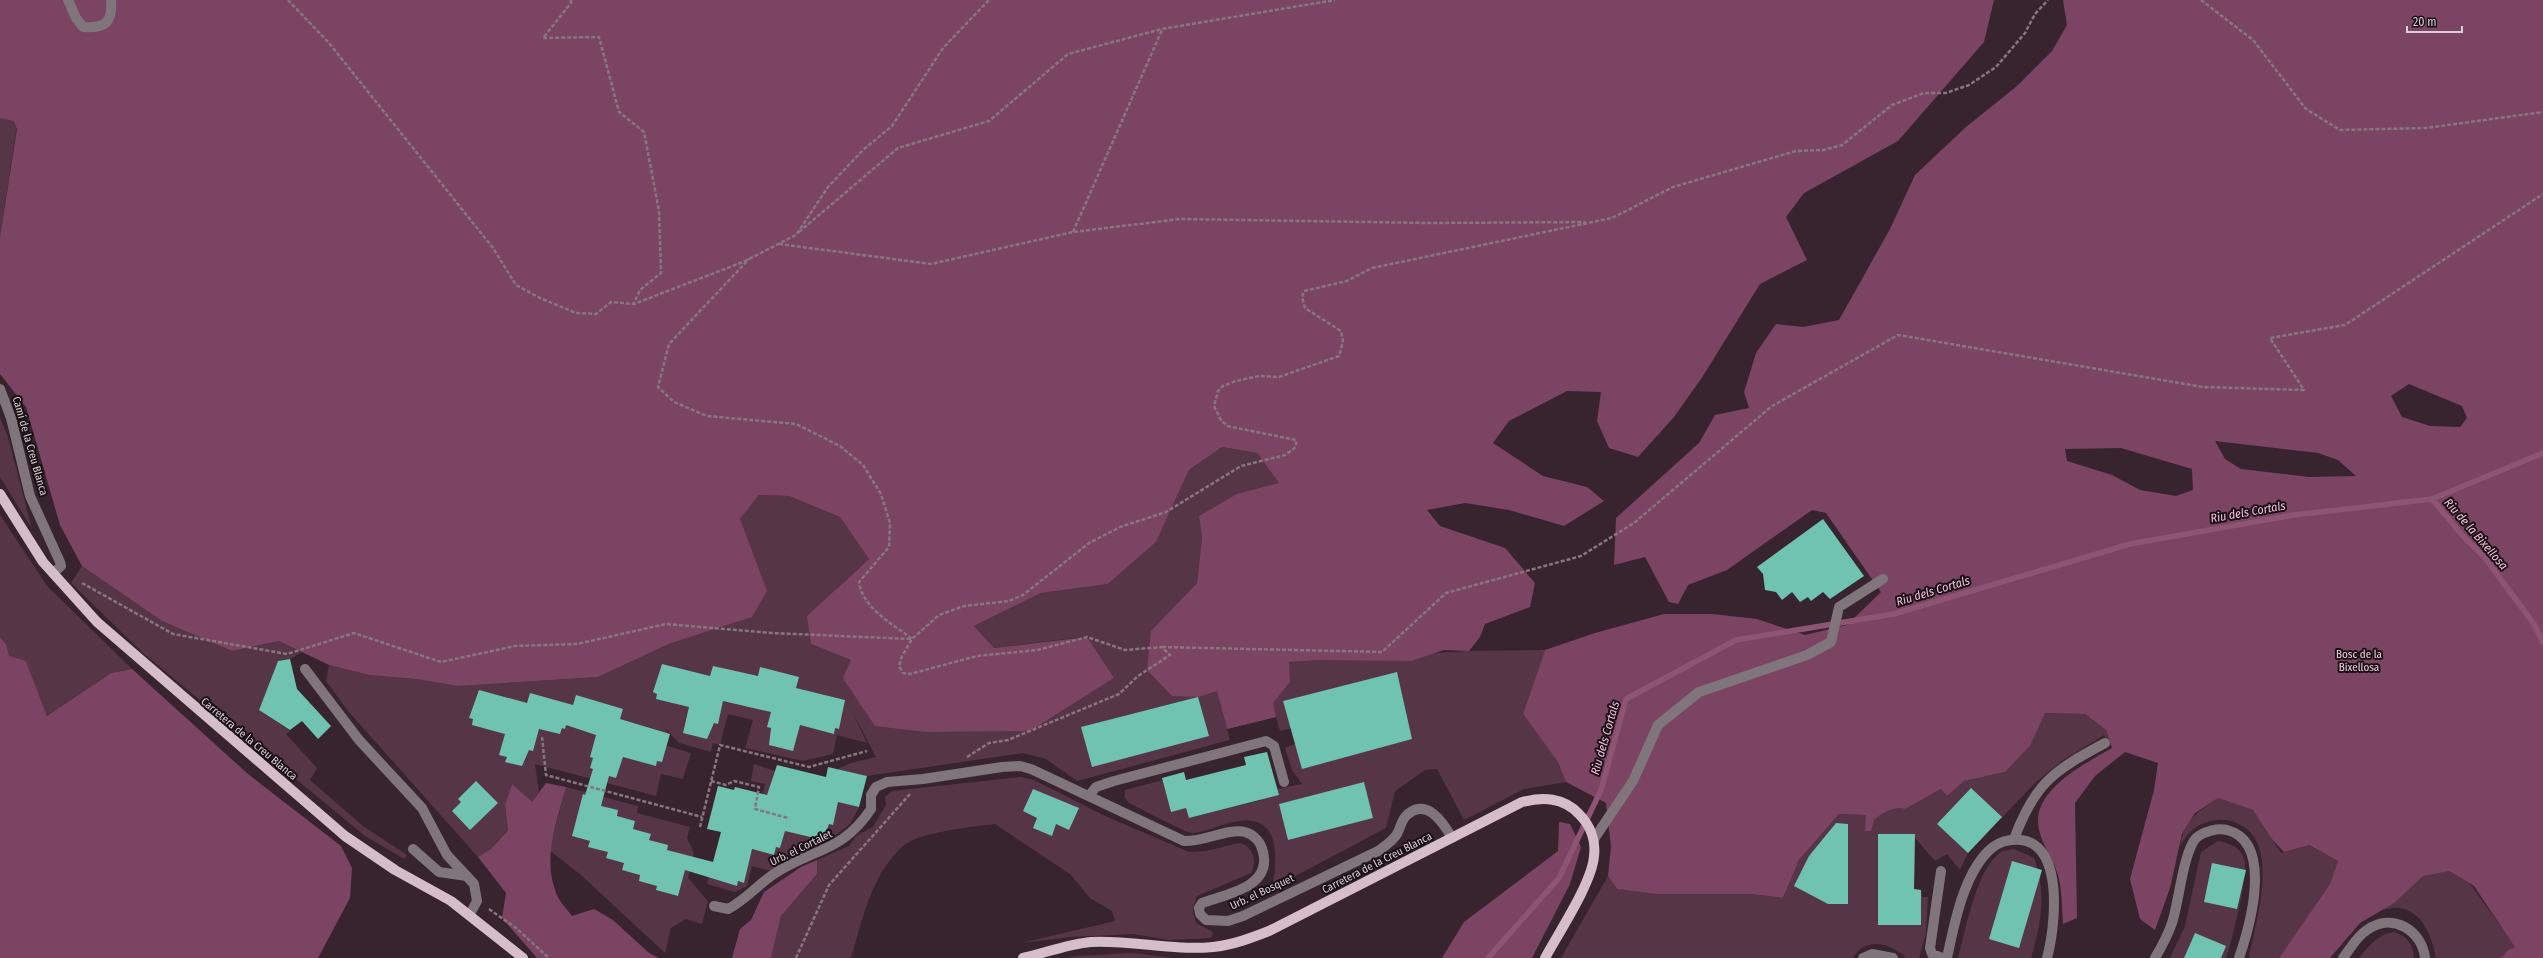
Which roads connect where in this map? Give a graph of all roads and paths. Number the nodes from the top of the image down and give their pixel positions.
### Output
1 (68, 0) edge
2 (111, 0) edge
3 (288, 0) edge
4 (571, 0) edge
5 (989, 0) edge
6 (1335, 0) edge
7 (2048, 0) edge
8 (2201, 0) edge
9 (1162, 29) junction
10 (2543, 112) edge
11 (2543, 194) edge
12 (1593, 222) junction
13 (1074, 232) junction
14 (796, 235) junction
15 (778, 244) junction
16 (749, 259) junction
17 (634, 304) junction
18 (0, 389) edge
19 (0, 494) edge
20 (55, 571) junction
21 (1882, 579) dead end
22 (912, 639) junction
23 (1162, 647) junction
24 (305, 669) dead end
25 (542, 737) dead end
26 (2105, 743) dead end
27 (867, 751) dead end
28 (966, 758) dead end
29 (1020, 766) joint
30 (923, 779) junction
31 (711, 781) junction
32 (1284, 782) dead end
33 (1089, 796) junction
34 (702, 817) junction
35 (788, 818) dead end
36 (700, 826) dead end
37 (1452, 838) junction
38 (1594, 839) junction
39 (2014, 840) junction
40 (413, 849) dead end
41 (1940, 872) dead end
42 (467, 876) junction
43 (477, 901) junction
44 (714, 906) dead end
45 (470, 914) junction
46 (1038, 956) edge
47 (523, 958) edge
48 (549, 958) edge
49 (796, 958) edge
50 (1023, 958) edge
51 (1546, 958) edge
52 (1863, 958) edge
53 (1893, 958) edge
54 (1942, 958) edge
55 (1947, 958) edge
56 (2047, 958) edge
57 (2155, 958) edge
58 (2239, 958) edge
59 (2343, 958) edge
60 (2425, 958) edge

1 - 2 street
3 - 17 path
4 - 17 path
5 - 14 path
6 - 9 path
7 - 12 path
8 - 10 path
9 - 13 path
9 - 14 path
11 - 23 path
12 - 13 path
12 - 22 path
13 - 15 path
14 - 15 path
15 - 16 path
16 - 17 path
16 - 22 path
18 - 20 street, Camí de la Creu Blanca
19 - 20 main road, Carretera de la Creu Blanca
20 - 22 path
20 - 45 main road, Carretera de la Creu Blanca
21 - 38 street
22 - 23 path
23 - 28 path
24 - 42 street
25 - 34 path
26 - 39 street
27 - 31 path
29 - 30 street, Urb. el Cortalet
29 - 33 street, Urb. el Bosquet
30 - 44 street, Urb. el Cortalet
30 - 49 path
31 - 34 path
31 - 35 path
32 - 33 street
33 - 37 street, Urb. el Bosquet
34 - 36 path
37 - 38 main road, Carretera de la Creu Blanca
37 - 46 main road, Carretera de la Creu Blanca
38 - 51 main road
39 - 55 street
39 - 56 street
40 - 42 street
41 - 54 street
42 - 43 street
43 - 45 street
43 - 48 path
45 - 47 main road, Carretera de la Creu Blanca
46 - 50 main road, Carretera de la Creu Blanca
52 - 53 street
57 - 58 street
59 - 60 street

